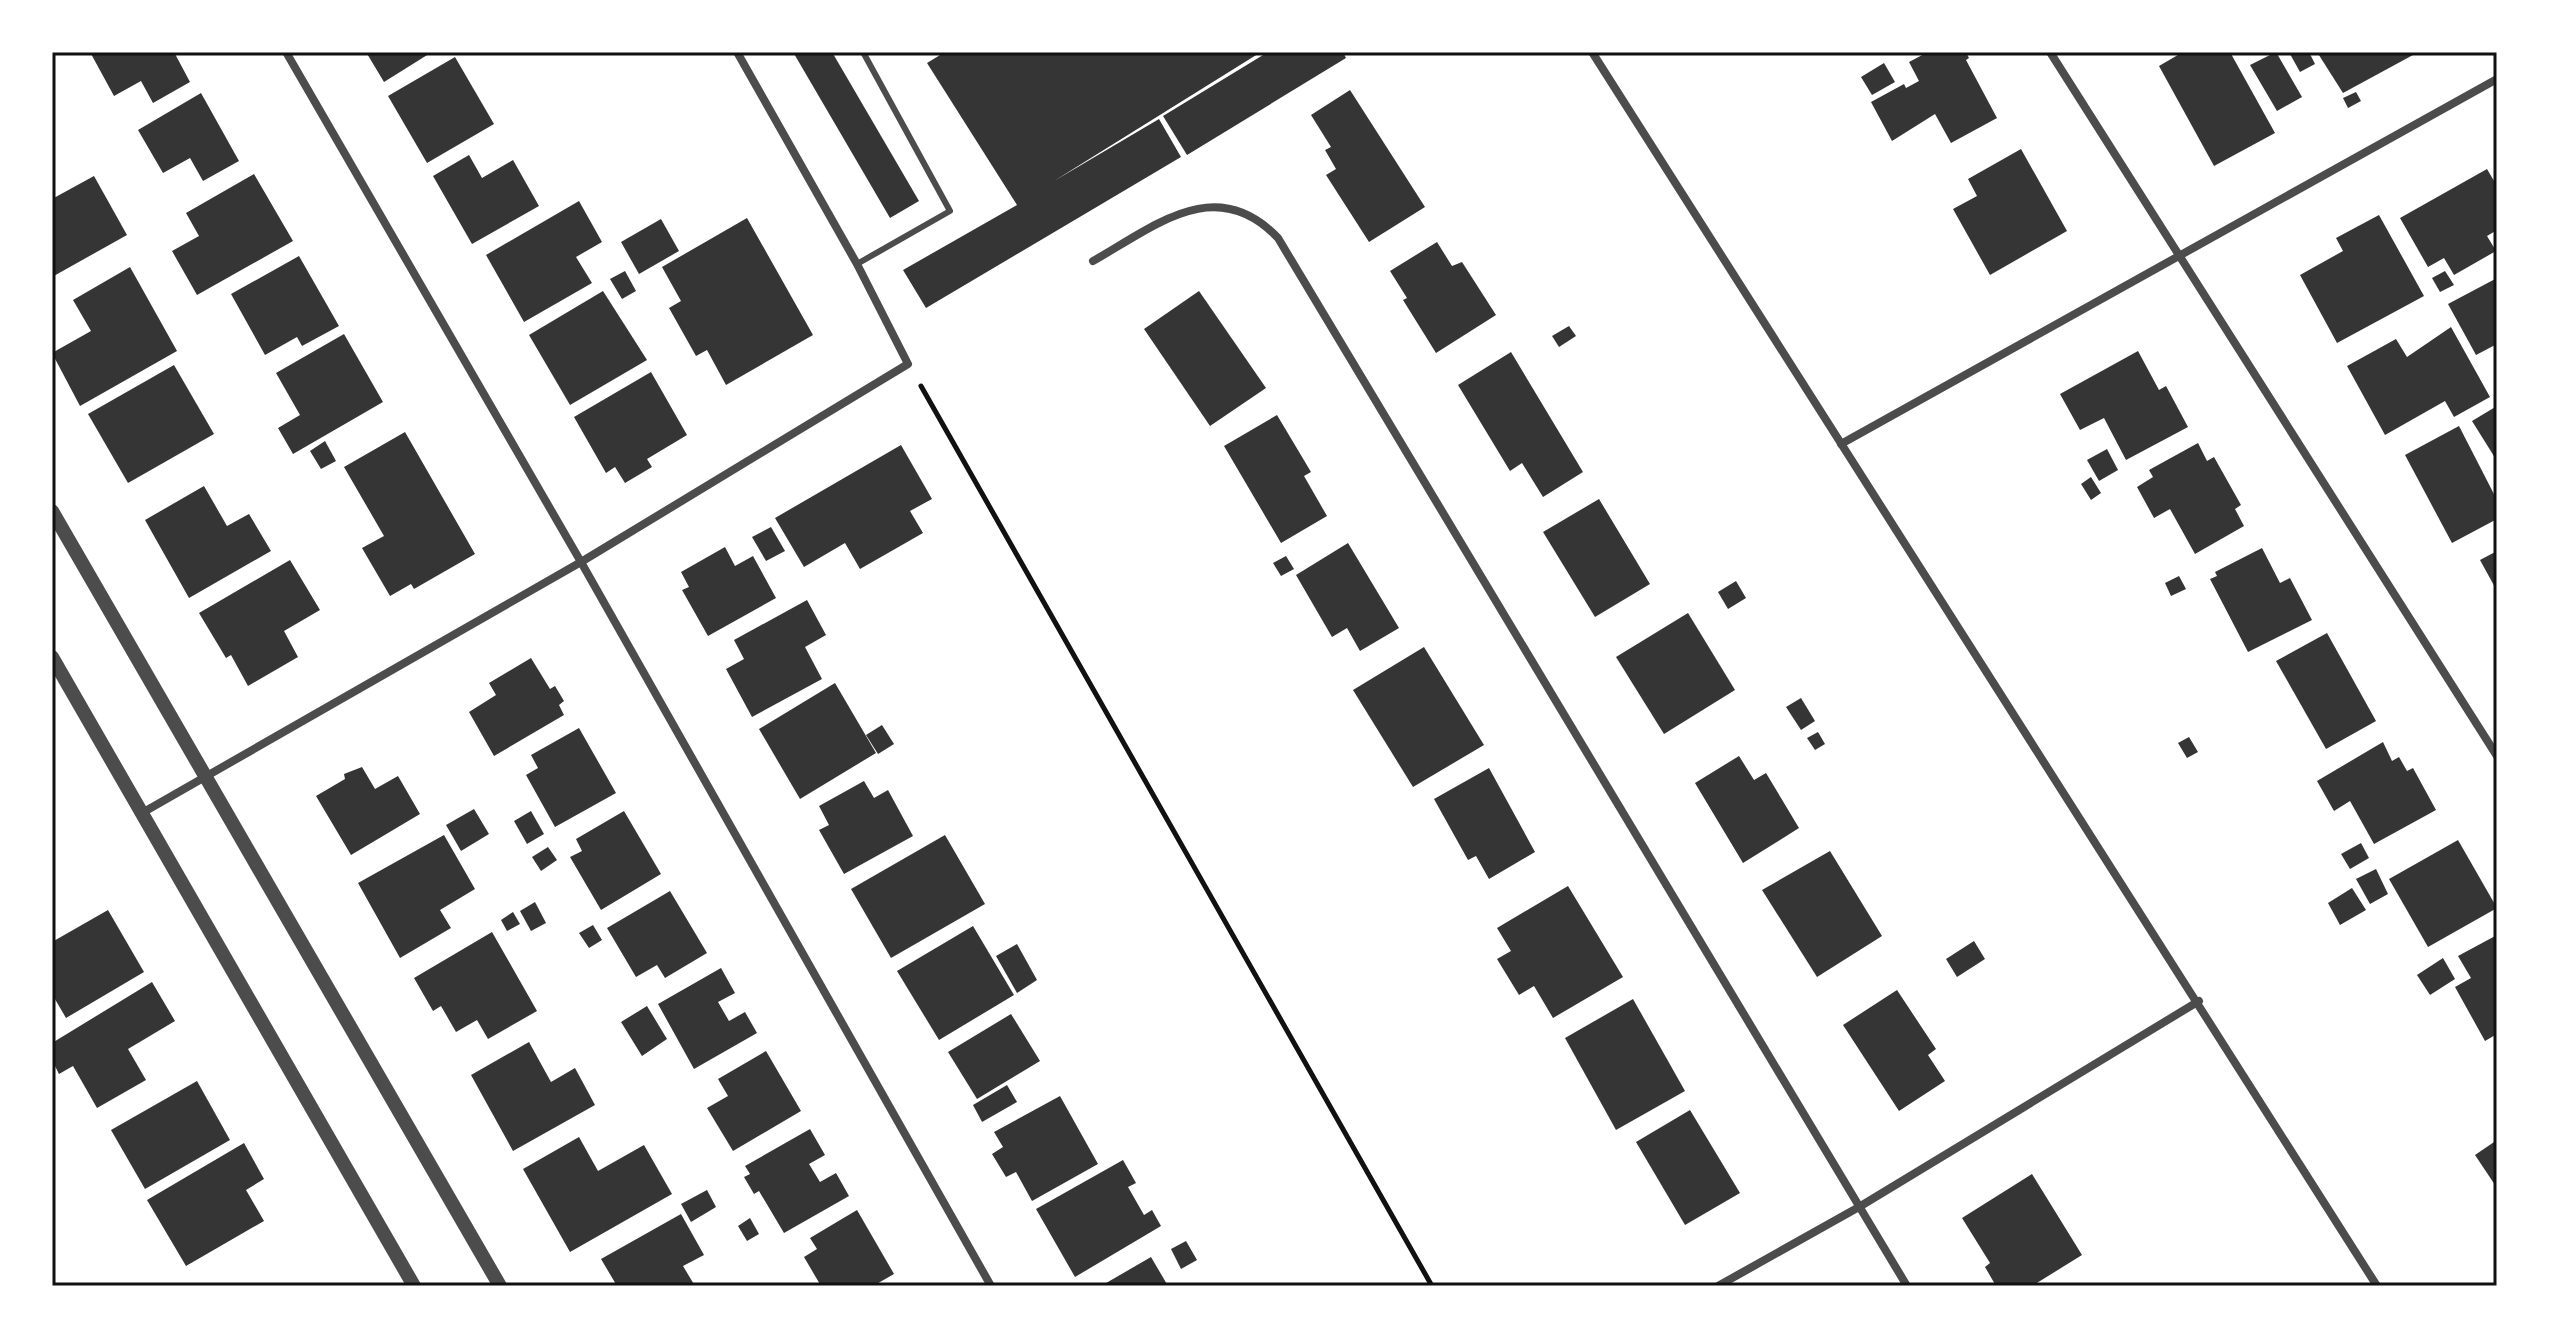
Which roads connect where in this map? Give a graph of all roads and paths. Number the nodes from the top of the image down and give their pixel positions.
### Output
1 (286, 52) edge
2 (737, 52) edge
3 (863, 52) edge
4 (1592, 52) edge
5 (2050, 52) edge
6 (2497, 79) edge
7 (2180, 256) junction
8 (1093, 261) dead end
9 (857, 264) junction
10 (908, 364) junction
11 (1841, 444) junction
12 (52, 511) edge
13 (581, 562) junction
14 (52, 657) edge
15 (2497, 756) edge
16 (206, 778) junction
17 (142, 813) junction
18 (2199, 1001) junction
19 (1859, 1207) junction
20 (414, 1286) edge
21 (500, 1286) edge
22 (991, 1286) edge
23 (1432, 1286) edge
24 (1718, 1286) edge
25 (1907, 1286) edge
26 (2377, 1286) edge

1 - 13 street
2 - 9 street
3 - 9 lane
4 - 11 street
5 - 7 street
6 - 7 street
7 - 11 street
7 - 15 street
8 - 19 street
9 - 10 street
10 - 13 street
10 - 23 path
11 - 18 street
12 - 16 street
13 - 16 street
13 - 22 street
14 - 17 street
16 - 17 street
16 - 21 street
17 - 20 street
18 - 19 street
18 - 26 street
19 - 24 street
19 - 25 street

